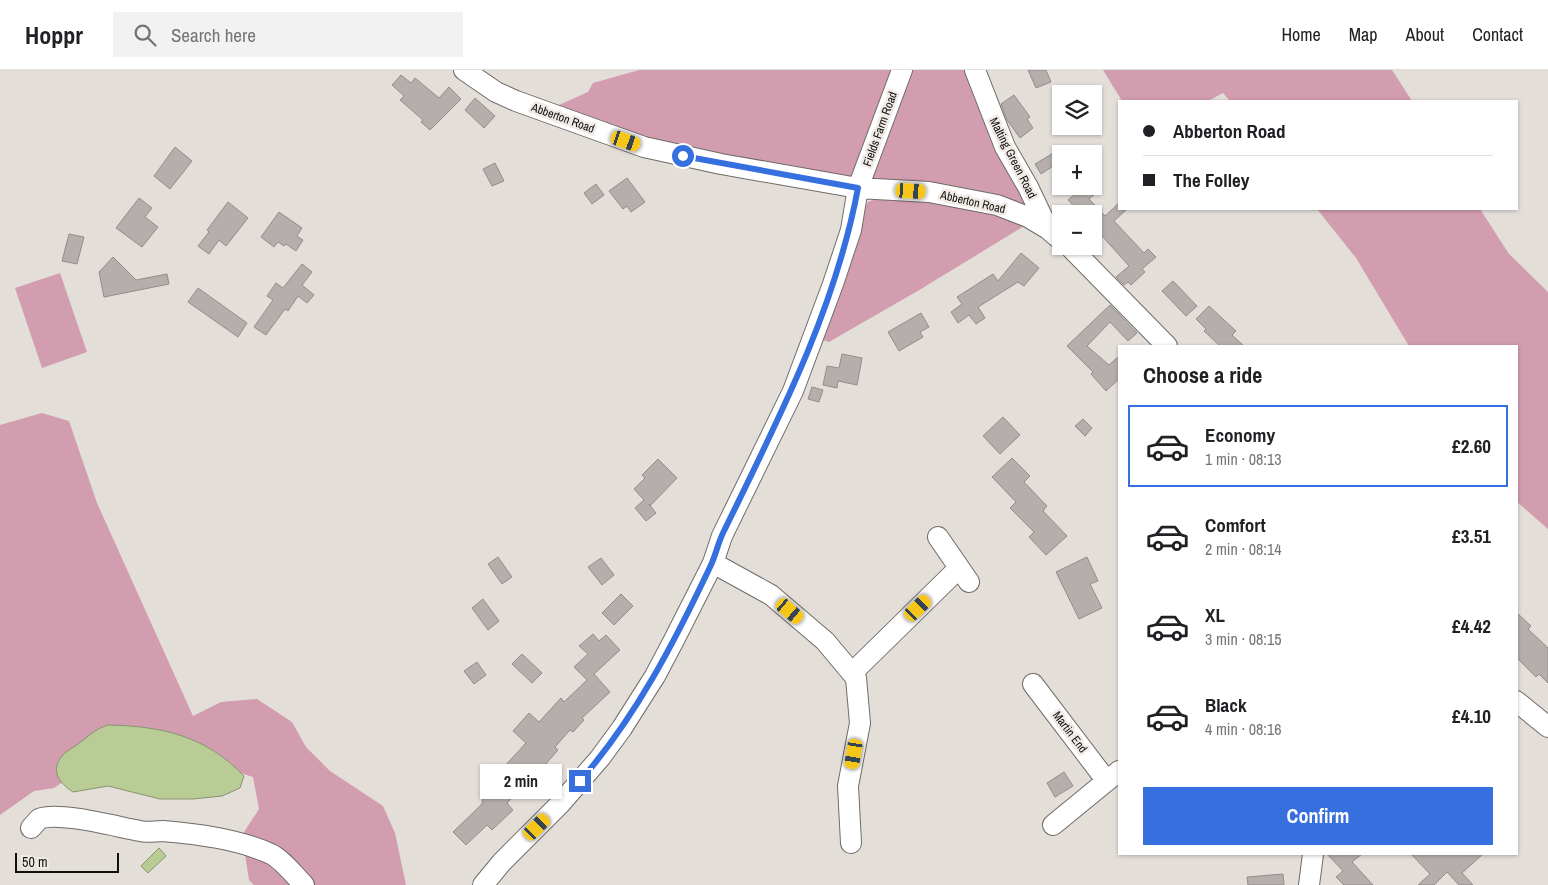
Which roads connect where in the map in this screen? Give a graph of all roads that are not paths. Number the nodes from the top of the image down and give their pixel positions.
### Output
1 (464, 70) edge
2 (902, 70) edge
3 (974, 70) edge
4 (858, 188) junction
5 (1052, 229) edge
6 (1052, 232) edge
7 (1078, 255) edge
8 (1166, 345) edge
9 (938, 537) dead end
10 (712, 563) junction
11 (852, 673) junction
12 (1033, 684) dead end
13 (1518, 703) edge
14 (1548, 727) edge
15 (1113, 776) edge
16 (1053, 825) dead end
17 (32, 828) dead end
18 (851, 843) dead end
19 (1313, 855) edge
20 (304, 885) edge
21 (483, 885) edge
22 (1309, 885) edge

1 - 4 street, Abberton Road
2 - 4 street, Fields Farm Road
3 - 5 street, Malting Green Road
4 - 6 street, Abberton Road
4 - 10 street, Fields Farm Road
7 - 8 street
9 - 11 street
10 - 11 street
10 - 21 street, Fields Farm Road
11 - 18 street
12 - 15 street, Martin End
13 - 14 street
15 - 16 street
17 - 20 street
19 - 22 street

